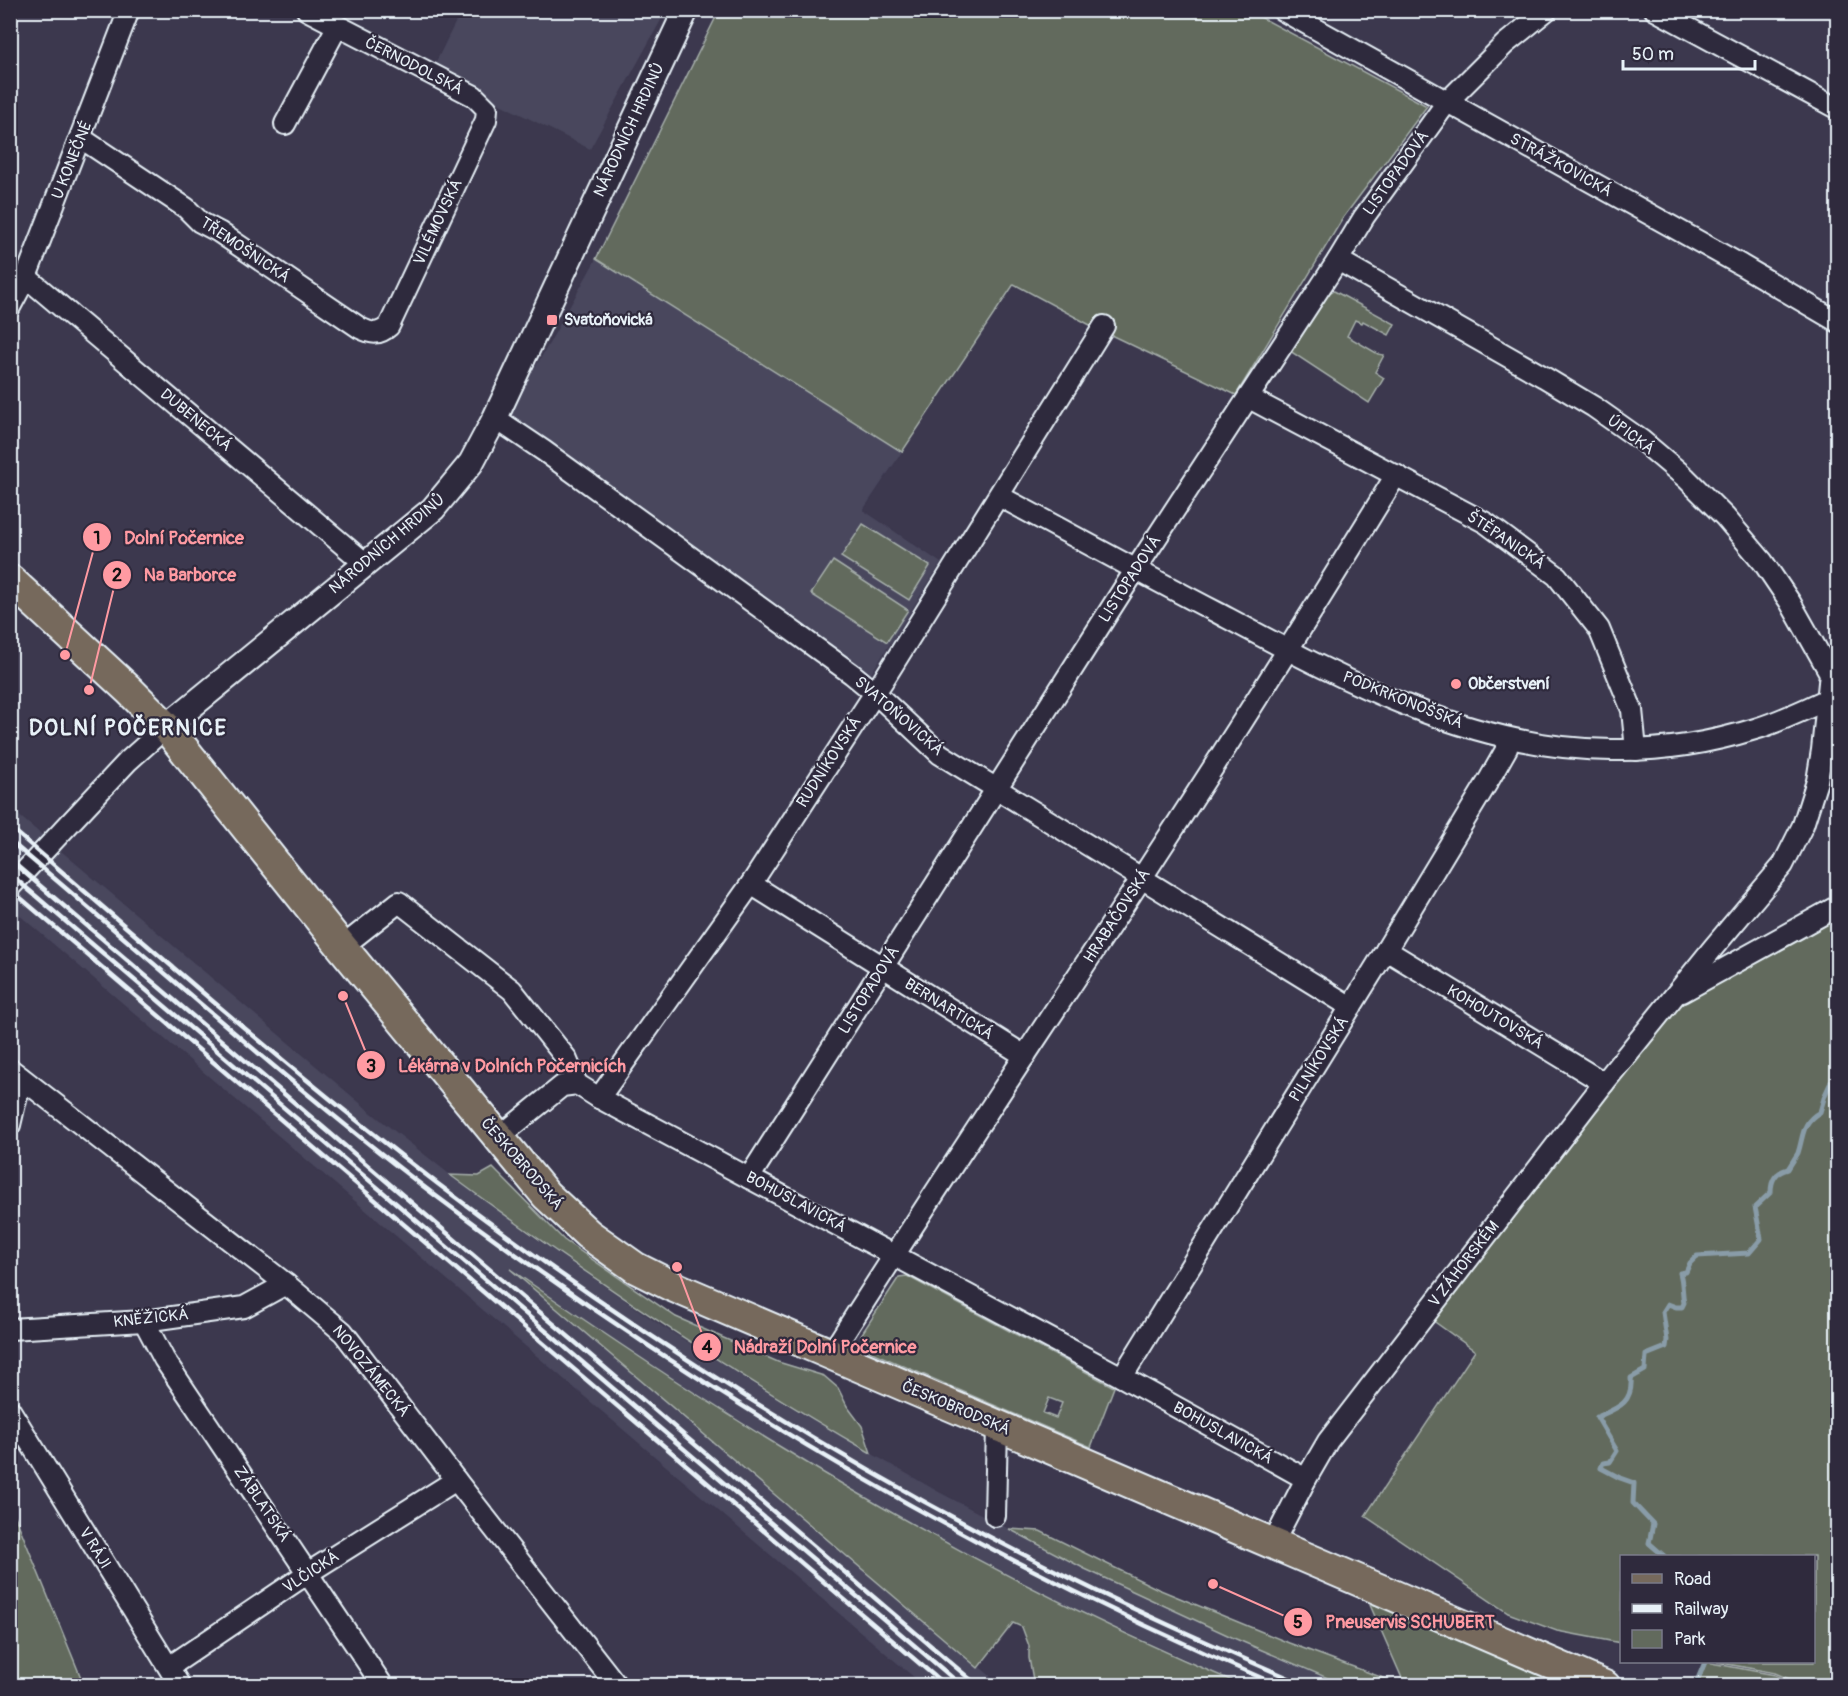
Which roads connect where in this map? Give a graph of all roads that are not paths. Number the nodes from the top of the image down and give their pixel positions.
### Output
1 (129, 10) edge
2 (307, 10) edge
3 (686, 10) edge
4 (1282, 10) edge
5 (1547, 10) edge
6 (1654, 10) edge
7 (338, 27) junction
8 (1447, 102) junction
9 (487, 109) joint
10 (1838, 109) edge
11 (285, 124) dead end
12 (81, 138) junction
13 (1338, 260) junction
14 (26, 277) junction
15 (10, 307) edge
16 (1838, 322) edge
17 (1104, 326) dead end
18 (382, 333) joint
19 (1249, 398) junction
20 (495, 418) junction
21 (1396, 475) junction
22 (999, 496) junction
23 (366, 564) junction
24 (1136, 569) junction
25 (10, 580) edge
26 (1288, 650) junction
27 (874, 692) junction
28 (1832, 696) edge
29 (166, 727) junction
30 (1509, 739) junction
31 (1636, 750) junction
32 (997, 788) junction
33 (1143, 877) junction
34 (751, 884) junction
35 (10, 887) edge
36 (1838, 906) edge
37 (342, 947) junction
38 (1386, 950) junction
39 (883, 968) junction
40 (1674, 997) junction
41 (1351, 1007) junction
42 (1025, 1056) junction
43 (16, 1074) edge
44 (1604, 1083) junction
45 (577, 1084) junction
46 (599, 1098) junction
47 (10, 1125) edge
48 (498, 1138) junction
49 (749, 1178) junction
50 (894, 1254) junction
51 (286, 1284) junction
52 (144, 1321) junction
53 (10, 1329) edge
54 (831, 1354) junction
55 (1122, 1377) junction
56 (10, 1410) edge
57 (997, 1425) junction
58 (1305, 1479) junction
59 (456, 1480) junction
60 (995, 1516) dead end
61 (1273, 1543) junction
62 (308, 1573) junction
63 (168, 1667) junction
64 (180, 1686) edge
65 (383, 1686) edge
66 (617, 1686) edge
67 (1605, 1686) edge

1 - 12 street, U KONEČNÉ
2 - 7 street, ČERNODOLSKÁ
3 - 20 street, NÁRODNÍCH HRDINŮ
4 - 8 street, STRÁŽKOVICKÁ
5 - 8 street, LISTOPADOVÁ
6 - 10 street
7 - 9 street, ČERNODOLSKÁ
7 - 11 street
8 - 13 street, LISTOPADOVÁ
8 - 16 street, STRÁŽKOVICKÁ
9 - 18 street, VILÉMOVSKÁ
12 - 14 street, U KONEČNÉ
12 - 18 street, TŘEMOŠNICKÁ
13 - 19 street, LISTOPADOVÁ
13 - 28 street, ÚPICKÁ
14 - 15 street, U KONEČNÉ
14 - 23 street, DUBENECKÁ
17 - 22 street, RUDNÍKOVSKÁ
19 - 21 street, ŠTĚPANICKÁ
19 - 24 street, LISTOPADOVÁ
20 - 23 street, NÁRODNÍCH HRDINŮ
20 - 27 street, SVATOŇOVICKÁ
21 - 26 street, HRABAČOVSKÁ
21 - 31 street, ŠTĚPANICKÁ
22 - 24 street, PODKRKONOŠSKÁ
22 - 27 street, RUDNÍKOVSKÁ
23 - 29 street, NÁRODNÍCH HRDINŮ
24 - 26 street, PODKRKONOŠSKÁ
24 - 32 street, LISTOPADOVÁ
25 - 29 main road, ČESKOBRODSKÁ
26 - 30 street, PODKRKONOŠSKÁ
26 - 33 street, HRABAČOVSKÁ
27 - 32 street, SVATOŇOVICKÁ
27 - 34 street, RUDNÍKOVSKÁ
28 - 31 street, PODKRKONOŠSKÁ
28 - 40 street, V ZÁHORSKÉM
29 - 35 street, NÁRODNÍCH HRDINŮ
29 - 37 main road, ČESKOBRODSKÁ
30 - 31 street, PODKRKONOŠSKÁ
30 - 38 street, PILNÍKOVSKÁ
32 - 33 street, SVATOŇOVICKÁ
32 - 39 street, LISTOPADOVÁ
33 - 41 street, SVATOŇOVICKÁ
33 - 42 street, HRABAČOVSKÁ
34 - 39 street, BERNARTICKÁ
34 - 46 street, RUDNÍKOVSKÁ
36 - 40 street, V ZÁHORSKÉM
37 - 45 street
37 - 48 main road, ČESKOBRODSKÁ
38 - 41 street, PILNÍKOVSKÁ
38 - 44 street, KOHOUTOVSKÁ
39 - 42 street, BERNARTICKÁ
39 - 49 street, LISTOPADOVÁ
40 - 44 street, V ZÁHORSKÉM
41 - 55 street, PILNÍKOVSKÁ
42 - 50 street, HRABAČOVSKÁ
43 - 47 street
43 - 51 street, NOVOZÁMECKÁ
44 - 58 street, V ZÁHORSKÉM
45 - 46 street, BOHUSLAVICKÁ
45 - 48 street
46 - 49 street, BOHUSLAVICKÁ
48 - 54 main road, ČESKOBRODSKÁ
49 - 50 street, BOHUSLAVICKÁ
50 - 54 street, HRABAČOVSKÁ
50 - 55 street, BOHUSLAVICKÁ
51 - 52 street, KNĚŽICKÁ
51 - 59 street, NOVOZÁMECKÁ
52 - 53 street, KNĚŽICKÁ
52 - 62 street, ZÁBLATSKÁ
54 - 57 main road, ČESKOBRODSKÁ
55 - 58 street, BOHUSLAVICKÁ
56 - 63 street, V RÁJI
57 - 60 street
57 - 61 main road, ČESKOBRODSKÁ
58 - 61 street, V ZÁHORSKÉM
59 - 62 street, VLČICKÁ
59 - 66 street, NOVOZÁMECKÁ
61 - 67 main road, ČESKOBRODSKÁ
62 - 63 street, VLČICKÁ
62 - 65 street, ZÁBLATSKÁ
63 - 64 street, V RÁJI

